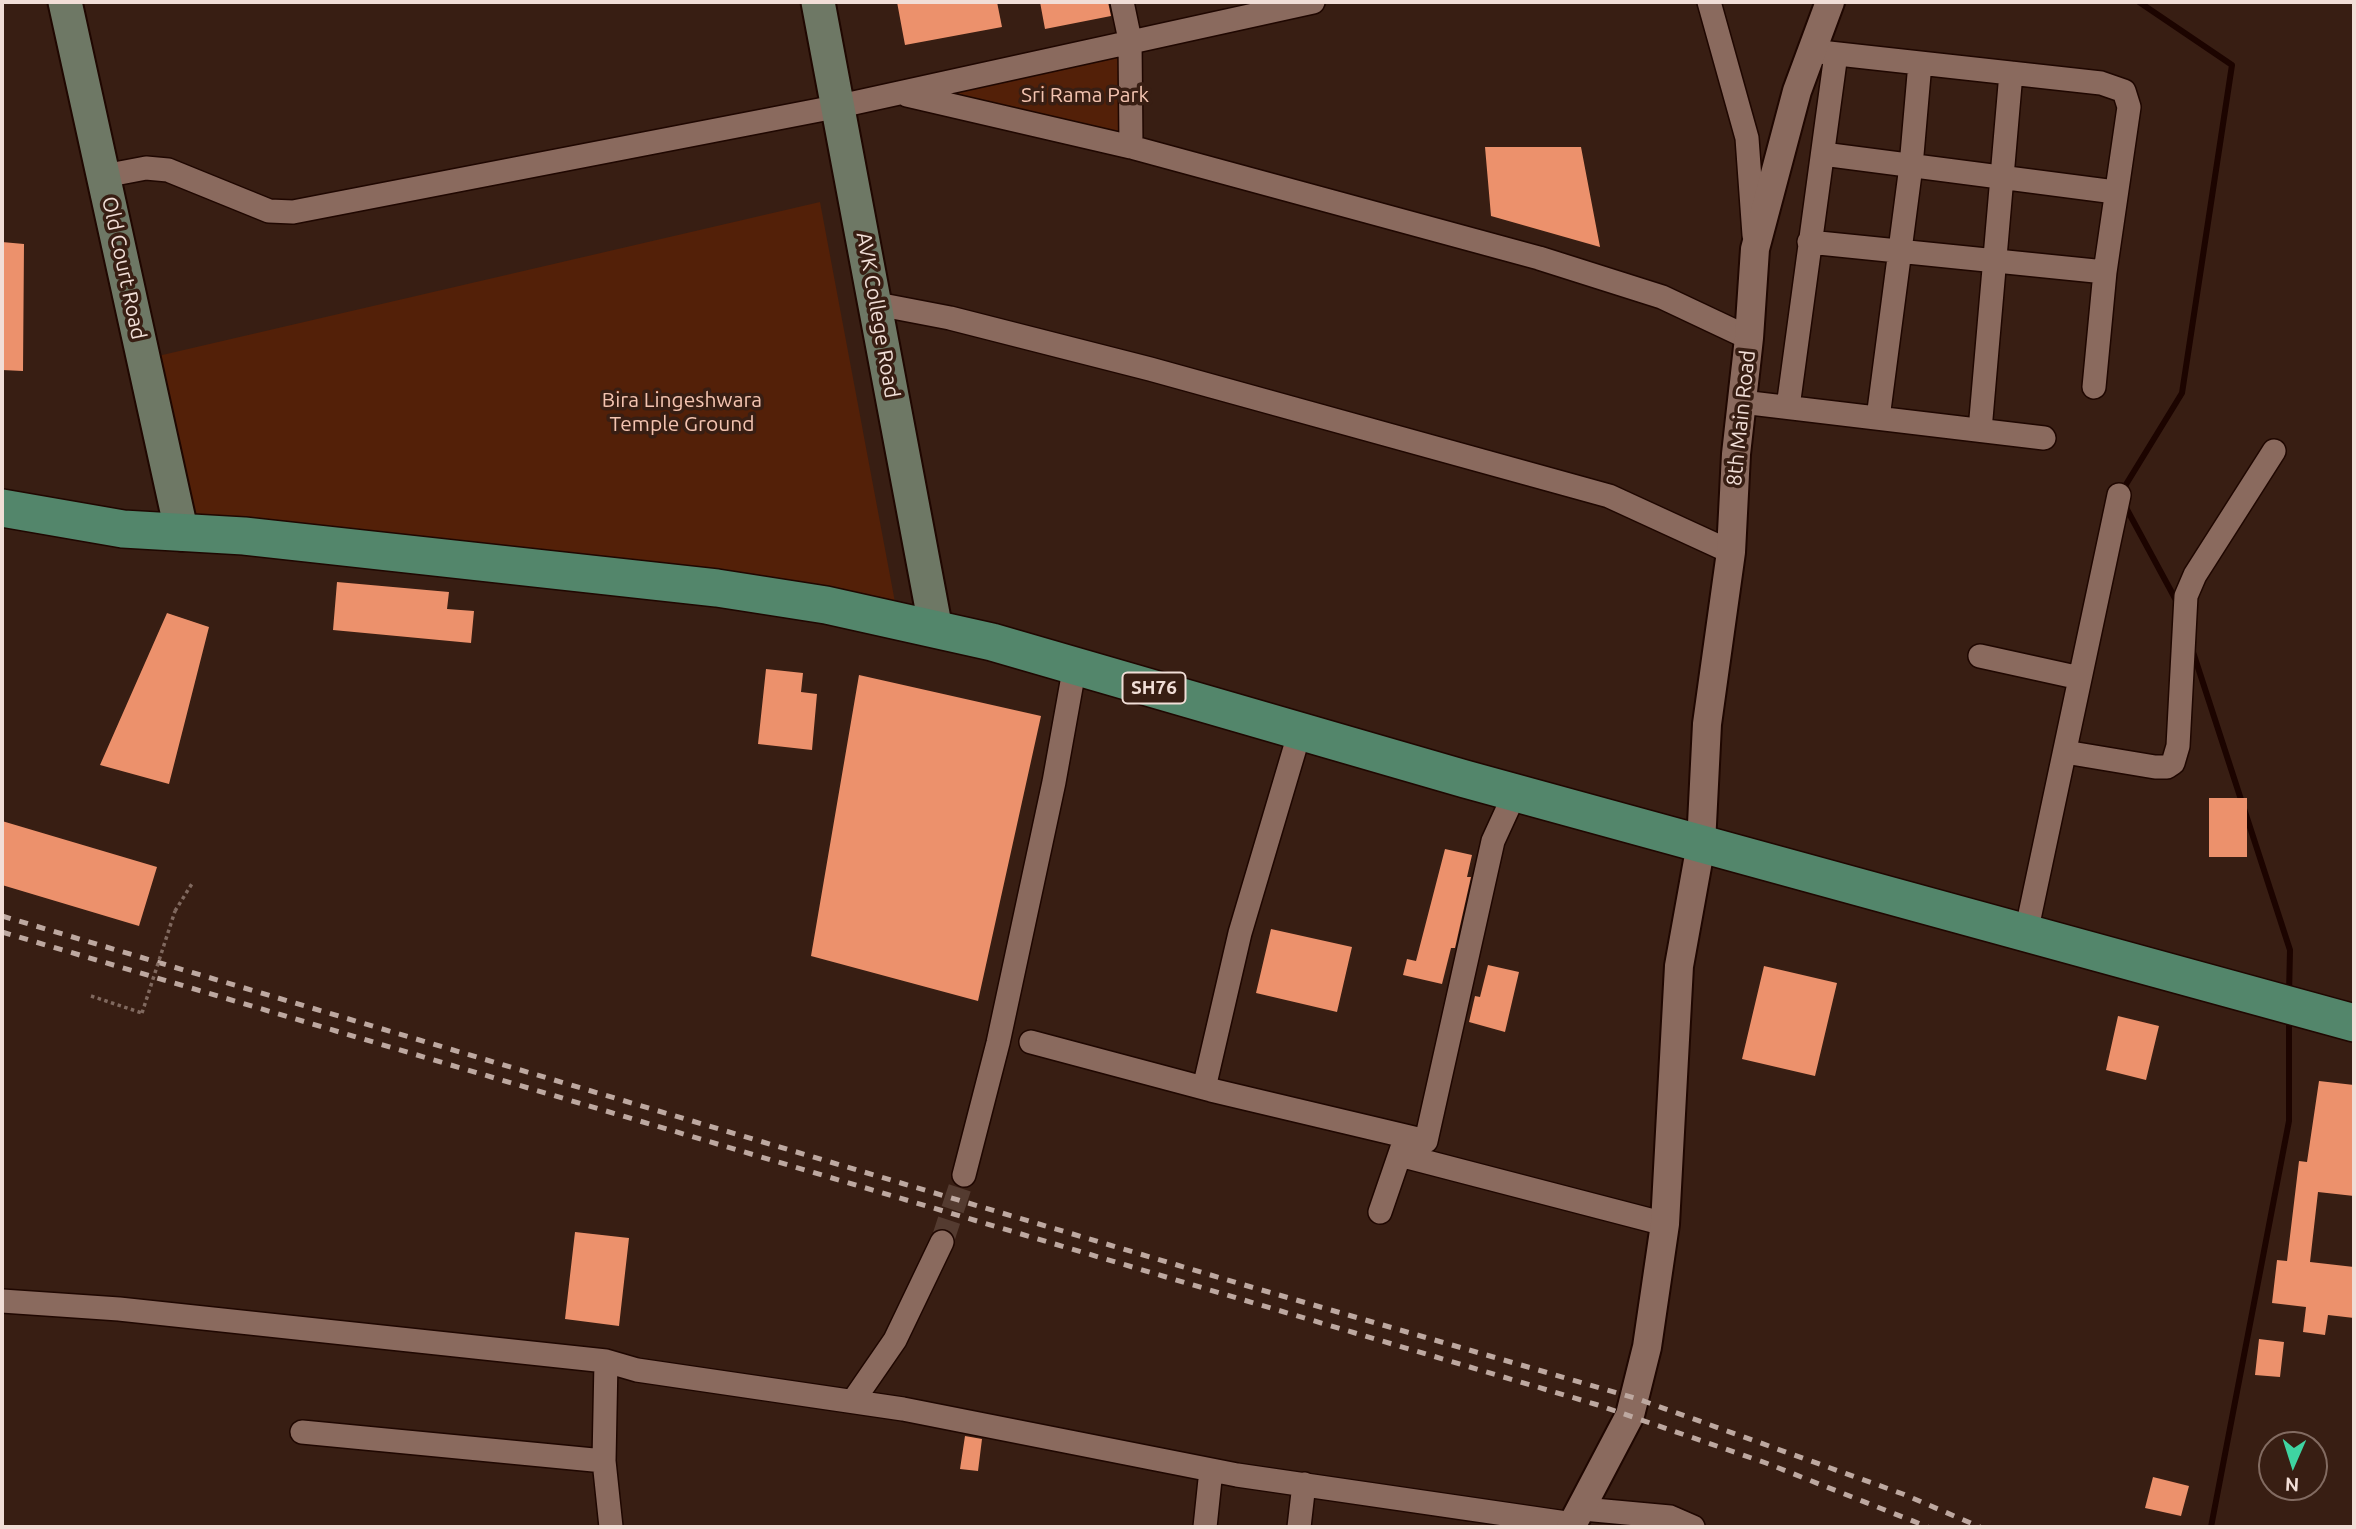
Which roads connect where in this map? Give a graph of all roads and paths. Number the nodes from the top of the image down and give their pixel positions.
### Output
1 (65, 2) edge
2 (818, 2) edge
3 (1122, 2) edge
4 (1313, 2) edge
5 (1709, 2) edge
6 (1830, 2) edge
7 (1130, 40) junction
8 (1824, 53) junction
9 (1920, 63) junction
10 (2011, 73) junction
11 (898, 93) junction
12 (839, 106) junction
13 (1131, 147) junction
14 (1823, 154) junction
15 (1912, 166) junction
16 (104, 176) junction
17 (2003, 178) junction
18 (2115, 192) junction
19 (1809, 242) junction
20 (1755, 249) junction
21 (1898, 251) junction
22 (1993, 260) junction
23 (2105, 272) junction
24 (877, 304) junction
25 (1749, 338) junction
26 (2094, 387) dead end
27 (1742, 402) junction
28 (1788, 407) junction
29 (1878, 418) junction
30 (1980, 430) junction
31 (2043, 438) dead end
32 (2274, 451) dead end
33 (2119, 495) dead end
34 (2, 508) edge
35 (182, 534) junction
36 (1731, 552) junction
37 (936, 629) junction
38 (1980, 656) dead end
39 (1075, 666) junction
40 (2080, 678) junction
41 (1300, 731) junction
42 (2065, 752) junction
43 (1515, 793) junction
44 (1701, 844) junction
45 (192, 882) dead end
46 (2026, 933) junction
47 (91, 996) dead end
48 (2354, 1023) edge
49 (1031, 1042) dead end
50 (1204, 1088) junction
51 (1403, 1146) junction
52 (964, 1175) tunnel mouth
53 (1380, 1212) dead end
54 (1665, 1224) junction
55 (942, 1242) tunnel mouth
56 (2, 1301) edge
57 (606, 1361) junction
58 (853, 1401) junction
59 (302, 1432) dead end
60 (604, 1461) junction
61 (1211, 1470) junction
62 (1304, 1485) junction
63 (1576, 1520) edge
64 (1632, 1520) edge
65 (611, 1527) edge
66 (1205, 1527) edge
67 (1299, 1527) edge
68 (1693, 1527) edge

1 - 16 main road, Old Court Road
2 - 12 main road, AVK College Road
3 - 7 street
4 - 7 street
5 - 20 street
6 - 8 street, 8th Main Road
7 - 11 street
7 - 13 street
8 - 9 street
8 - 14 street
8 - 20 street, 8th Main Road
9 - 10 street
9 - 15 street
10 - 17 street
10 - 18 street
11 - 12 street
11 - 13 street
12 - 16 street
12 - 24 main road, AVK College Road
13 - 25 street
14 - 15 street
14 - 19 street
15 - 17 street
15 - 21 street
16 - 35 main road, Old Court Road
17 - 18 street
17 - 22 street
18 - 23 street
19 - 21 street
19 - 28 street
20 - 25 street, 8th Main Road
21 - 22 street
21 - 29 street
22 - 23 street
22 - 30 street
23 - 26 street
24 - 36 street
24 - 37 main road, AVK College Road
25 - 27 street, 8th Main Road
27 - 28 street
27 - 36 street, 8th Main Road
28 - 29 street
29 - 30 street
30 - 31 street
32 - 42 street
33 - 40 street
34 - 35 main road, SH76
35 - 37 main road, SH76
36 - 44 street, 8th Main Road
37 - 39 main road, SH76
38 - 40 street
39 - 41 main road, SH76
39 - 52 street
40 - 42 street
41 - 43 main road, SH76
41 - 50 street
42 - 46 street
43 - 44 main road, SH76
43 - 51 street
44 - 46 main road, SH76
44 - 54 street, 8th Main Road
45 - 47 path, bridge
46 - 48 main road, SH76
49 - 50 street
50 - 51 street
51 - 53 street
51 - 54 street
54 - 63 street, 8th Main Road
55 - 58 street
56 - 57 street
57 - 58 street
57 - 60 street
58 - 61 street
59 - 60 street
60 - 65 street
61 - 62 street
61 - 66 street
62 - 63 street
62 - 67 street
63 - 64 street
64 - 68 street

